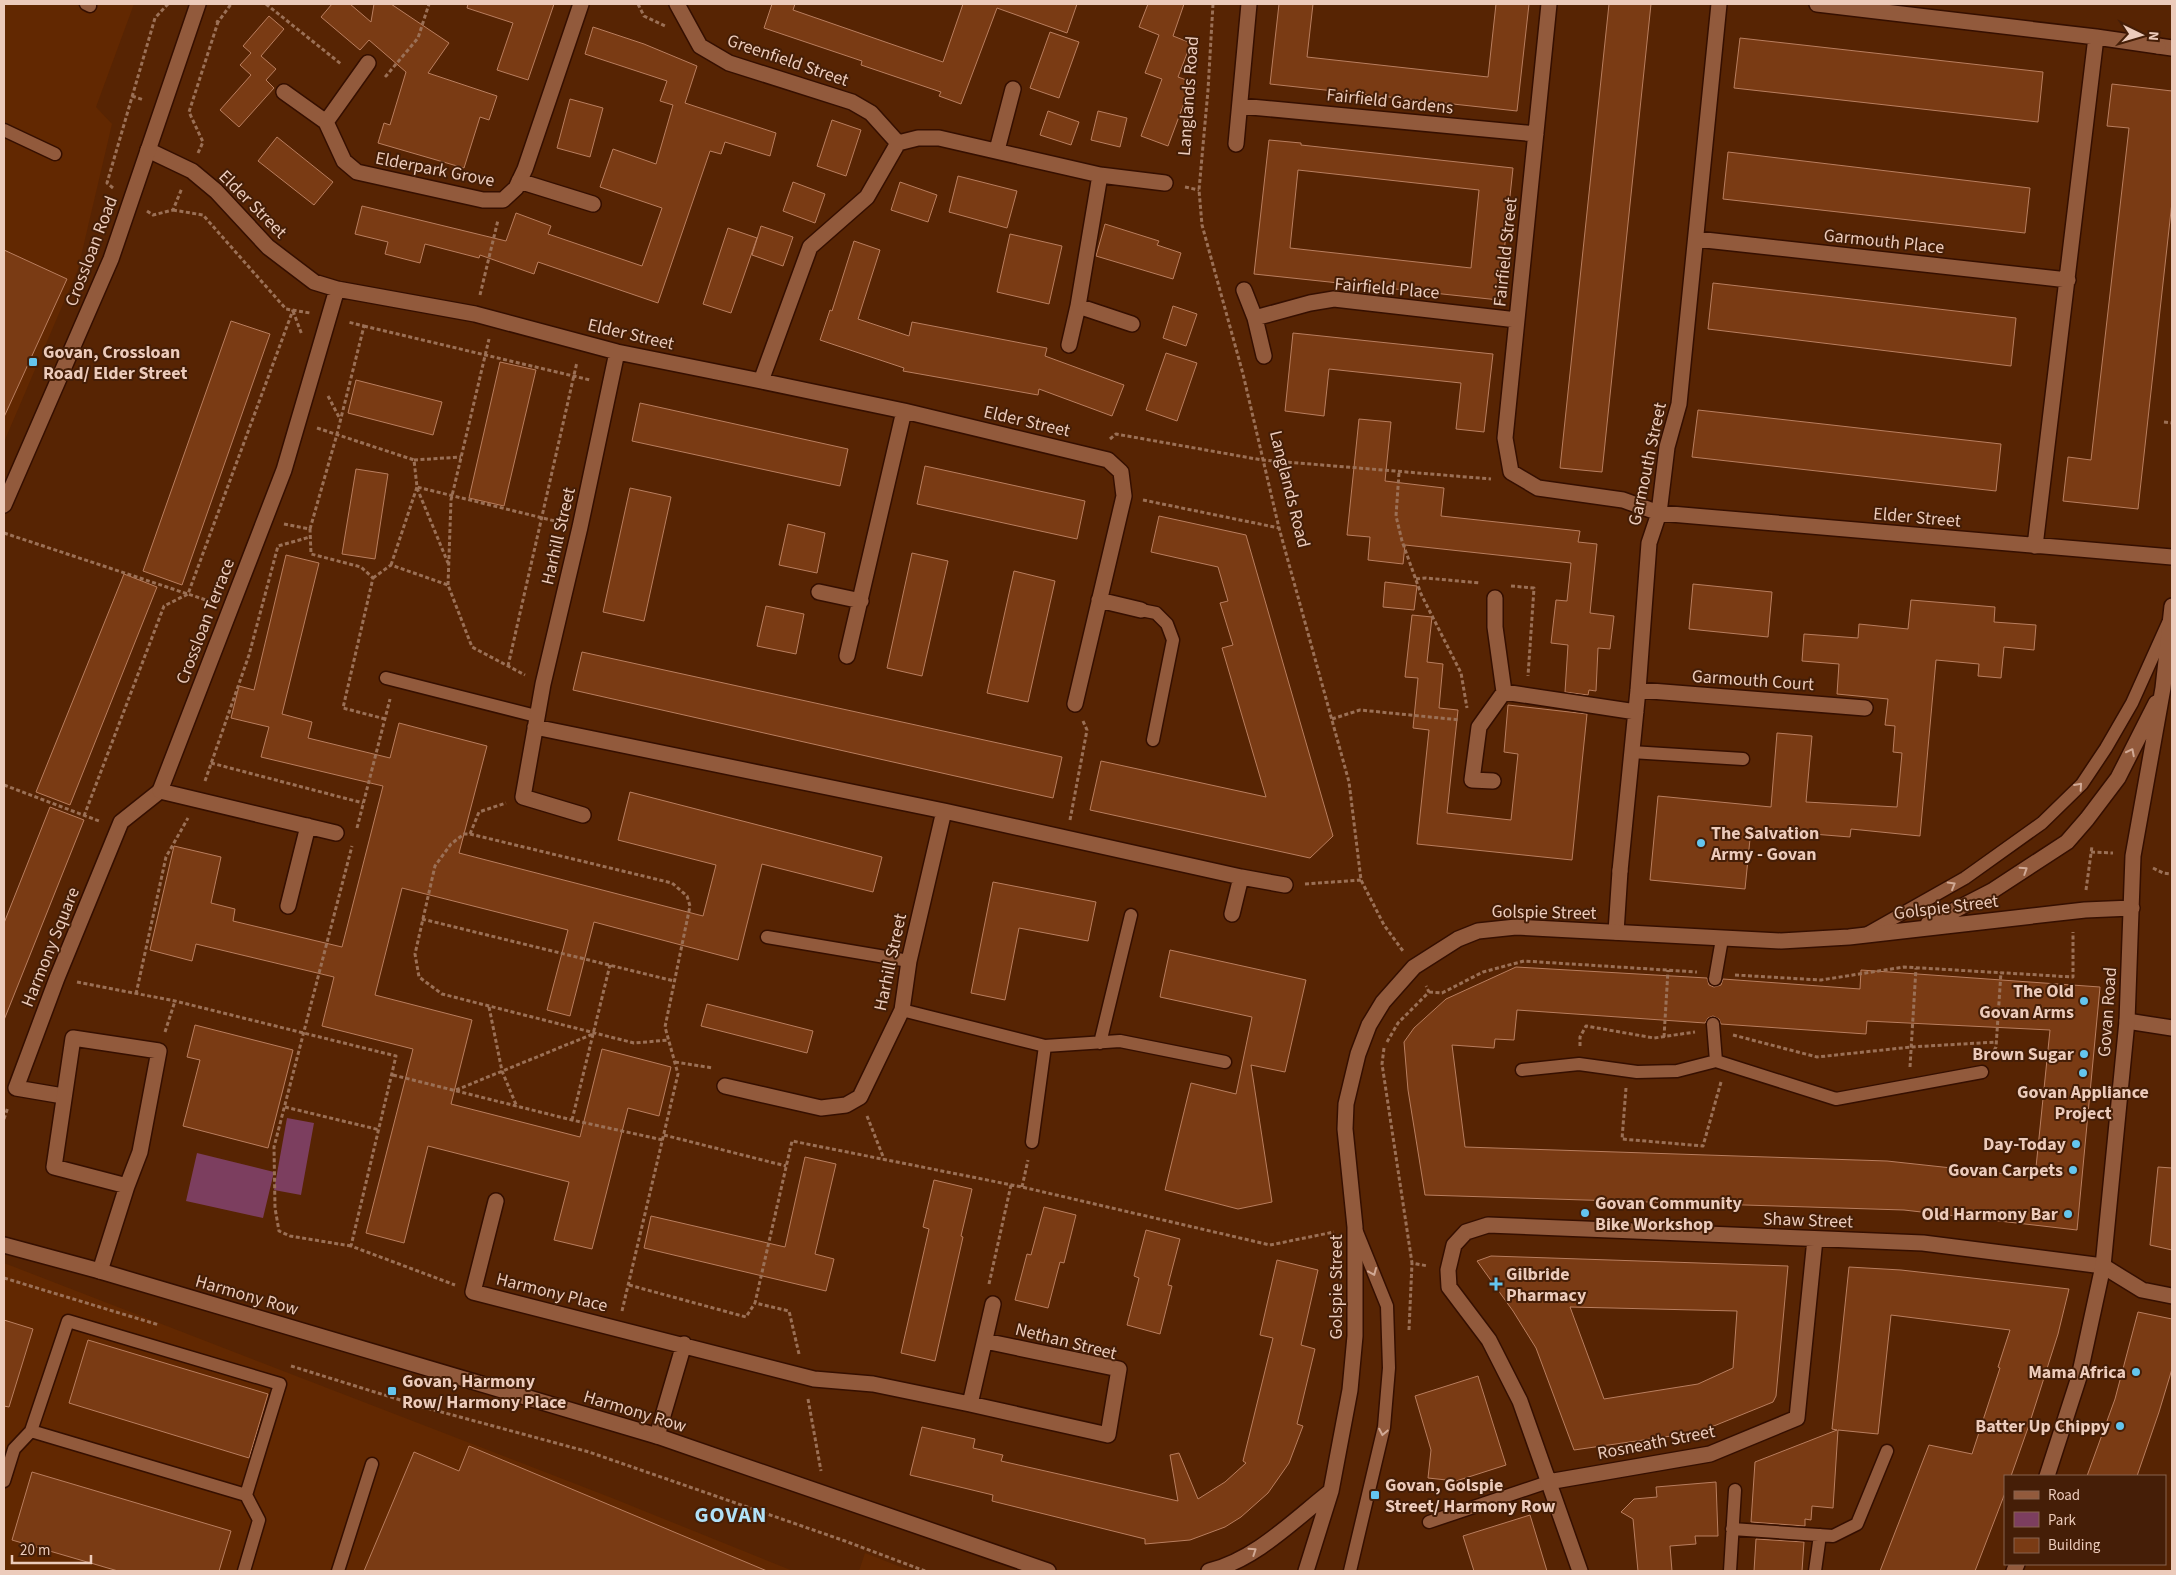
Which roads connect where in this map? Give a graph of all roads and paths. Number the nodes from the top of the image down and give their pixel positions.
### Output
1 (168, 4) edge
2 (198, 4) edge
3 (266, 4) edge
4 (429, 4) edge
5 (581, 4) edge
6 (677, 4) edge
7 (1213, 4) edge
8 (1249, 4) edge
9 (1549, 4) edge
10 (1719, 4) edge
11 (1817, 4) edge
12 (218, 22) dead end
13 (2096, 37) junction
14 (2165, 47) edge
15 (368, 63) joint
16 (358, 77) junction
17 (1013, 89) dead end
18 (284, 92) dead end
19 (1240, 106) junction
20 (326, 122) junction
21 (4, 130) edge
22 (1536, 134) junction
23 (898, 143) junction
24 (1236, 144) dead end
25 (148, 150) junction
26 (997, 150) junction
27 (55, 154) dead end
28 (189, 170) junction
29 (1100, 175) junction
30 (519, 181) junction
31 (106, 183) dead end
32 (1165, 183) dead end
33 (503, 200) junction
34 (593, 204) dead end
35 (153, 215) dead end
36 (1696, 239) junction
37 (2068, 280) junction
38 (337, 289) junction
39 (1244, 290) dead end
40 (1078, 306) junction
41 (293, 310) dead end
42 (475, 314) junction
43 (1255, 318) junction
44 (494, 319) junction
45 (1518, 320) junction
46 (1132, 324) dead end
47 (364, 326) dead end
48 (582, 342) junction
49 (1069, 345) dead end
50 (617, 352) junction
51 (485, 356) junction
52 (1264, 356) dead end
53 (574, 376) junction
54 (761, 380) junction
55 (609, 386) junction
56 (904, 411) junction
57 (298, 422) junction
58 (2164, 422) dead end
59 (2172, 423) edge
60 (1086, 454) junction
61 (461, 458) junction
62 (414, 460) junction
63 (1262, 460) junction
64 (1511, 472) junction
65 (1399, 473) junction
66 (417, 488) junction
67 (452, 496) junction
68 (1124, 496) junction
69 (4, 506) edge
70 (1659, 513) junction
71 (542, 518) junction
72 (265, 520) junction
73 (580, 526) junction
74 (1280, 528) junction
75 (4, 533) edge
76 (310, 537) junction
77 (2035, 546) junction
78 (2172, 557) edge
79 (391, 565) junction
80 (449, 566) junction
81 (373, 578) junction
82 (448, 585) junction
83 (819, 592) dead end
84 (188, 594) junction
85 (1495, 598) dead end
86 (1099, 600) junction
87 (861, 601) junction
88 (230, 608) junction
89 (1141, 610) joint
90 (2172, 611) edge
91 (847, 656) dead end
92 (508, 666) junction
93 (390, 679) joint
94 (543, 684) junction
95 (2164, 688) junction
96 (1638, 690) junction
97 (1504, 692) junction
98 (1075, 704) joint
99 (1865, 708) dead end
100 (1636, 712) junction
101 (385, 719) junction
102 (1332, 720) junction
103 (535, 722) junction
104 (1473, 724) junction
105 (1154, 740) dead end
106 (1631, 752) junction
107 (1743, 759) dead end
108 (211, 763) junction
109 (1493, 781) dead end
110 (4, 785) edge
111 (160, 791) junction
112 (523, 797) junction
113 (199, 800) junction
114 (363, 803) junction
115 (944, 810) junction
116 (583, 815) dead end
117 (84, 816) junction
118 (308, 826) junction
119 (118, 829) junction
120 (336, 833) dead end
121 (470, 834) junction
122 (1067, 838) junction
123 (1241, 877) junction
124 (1361, 880) junction
125 (1285, 885) joint
126 (288, 906) dead end
127 (2132, 908) junction
128 (1232, 914) dead end
129 (1131, 915) dead end
130 (422, 919) junction
131 (1920, 928) junction
132 (1616, 932) junction
133 (1864, 936) junction
134 (766, 937) dead end
135 (1722, 939) junction
136 (908, 961) junction
137 (610, 965) junction
138 (1414, 967) junction
139 (1916, 968) dead end
140 (1668, 970) dead end
141 (2001, 972) dead end
142 (57, 978) junction
143 (1716, 979) dead end
144 (674, 981) junction
145 (136, 994) junction
146 (175, 1001) junction
147 (490, 1006) junction
148 (902, 1010) junction
149 (2126, 1021) junction
150 (1713, 1027) junction
151 (2172, 1028) edge
152 (305, 1032) junction
153 (594, 1033) junction
154 (1735, 1035) junction
155 (1664, 1036) junction
156 (669, 1040) junction
157 (1100, 1042) junction
158 (1996, 1042) junction
159 (1045, 1046) junction
160 (1911, 1047) junction
161 (159, 1051) junction
162 (675, 1062) junction
163 (1225, 1062) dead end
164 (1721, 1063) junction
165 (1579, 1064) junction
166 (1522, 1070) dead end
167 (1627, 1070) junction
168 (502, 1071) junction
169 (1982, 1072) joint
170 (394, 1074) junction
171 (726, 1086) joint
172 (1909, 1086) junction
173 (455, 1090) junction
174 (63, 1096) junction
175 (860, 1097) junction
176 (517, 1106) junction
177 (285, 1107) junction
178 (572, 1120) junction
179 (380, 1130) junction
180 (664, 1135) junction
181 (663, 1140) junction
182 (1032, 1142) joint
183 (884, 1160) junction
184 (786, 1166) junction
185 (1011, 1185) junction
186 (127, 1186) junction
187 (1022, 1186) junction
188 (496, 1201) dead end
189 (1355, 1228) junction
190 (1815, 1239) junction
191 (4, 1245) edge
192 (351, 1246) junction
193 (2103, 1266) junction
194 (1448, 1270) junction
195 (100, 1271) junction
196 (4, 1278) edge
197 (628, 1285) junction
198 (473, 1292) junction
199 (2172, 1296) edge
200 (754, 1304) junction
201 (993, 1304) joint
202 (166, 1327) dead end
203 (618, 1328) junction
204 (985, 1341) junction
205 (684, 1344) junction
206 (290, 1366) dead end
207 (809, 1378) junction
208 (970, 1404) junction
209 (32, 1431) junction
210 (657, 1436) junction
211 (1886, 1451) dead end
212 (372, 1464) dead end
213 (2047, 1475) edge
214 (4, 1481) edge
215 (1548, 1482) junction
216 (1734, 1490) dead end
217 (1331, 1491) junction
218 (246, 1495) junction
219 (826, 1496) junction
220 (1429, 1522) dead end
221 (1732, 1529) junction
222 (1820, 1535) junction
223 (244, 1571) edge
224 (338, 1571) edge
225 (925, 1571) edge
226 (1048, 1571) edge
227 (1209, 1571) edge
228 (1306, 1571) edge
229 (1350, 1571) edge
230 (1580, 1571) edge
231 (1730, 1571) edge
232 (1815, 1571) edge

1 - 31 path
2 - 25 street, Crossloan Road
3 - 16 path
4 - 15 path
5 - 30 street, Elderpark Grove
6 - 23 street, Greenfield Street
7 - 63 path, Langlands Road
8 - 19 street
9 - 22 street, Fairfield Street
10 - 36 street, Garmouth Street
11 - 13 street
12 - 28 path
13 - 14 street
13 - 37 street
15 - 16 street
16 - 20 street
17 - 26 street
18 - 20 street, Elderpark Grove
19 - 22 street, Fairfield Gardens
19 - 24 street
20 - 33 street, Elderpark Grove
21 - 27 lane
22 - 45 street, Fairfield Street
23 - 26 street
23 - 54 street
25 - 28 street, Elder Street
25 - 69 street, Crossloan Road
26 - 29 street
28 - 35 path
28 - 38 street, Elder Street
29 - 32 street
29 - 40 street
30 - 33 street, Elderpark Grove
30 - 34 street
33 - 42 path
36 - 37 street, Garmouth Place
36 - 70 street, Garmouth Street
37 - 77 street
38 - 42 street, Elder Street
38 - 57 street, Crossloan Terrace
39 - 43 street
40 - 46 street
40 - 49 street
41 - 84 path
42 - 44 street, Elder Street
43 - 45 street, Fairfield Place
43 - 52 street
44 - 48 street, Elder Street
44 - 51 path
45 - 64 street, Fairfield Street
47 - 51 path
48 - 50 street, Elder Street
48 - 53 path
50 - 54 street, Elder Street
50 - 55 street, Harhill Street
51 - 53 path
51 - 61 path
53 - 55 path
53 - 71 path
54 - 56 street, Elder Street
55 - 73 street, Harhill Street
56 - 60 street, Elder Street
56 - 87 street
57 - 62 path
57 - 72 street, Crossloan Terrace
58 - 59 path
60 - 63 path
60 - 68 street, Elder Street
61 - 62 path
61 - 67 path
62 - 66 path
63 - 65 path
63 - 74 path, Langlands Road
64 - 65 path
64 - 70 street
65 - 104 path
66 - 67 path
66 - 79 path
66 - 80 path
67 - 71 path
67 - 80 path
68 - 74 path
68 - 86 street
70 - 77 street, Elder Street
70 - 96 street, Garmouth Street
71 - 73 path
71 - 92 path
72 - 76 path
72 - 88 street, Crossloan Terrace
73 - 94 street, Harhill Street
74 - 102 path, Langlands Road
75 - 84 path
76 - 81 path
76 - 108 path
77 - 78 street, Elder Street
79 - 81 path
79 - 82 path
80 - 82 path
81 - 101 path
82 - 92 path
83 - 87 street
84 - 88 path
84 - 117 path
85 - 97 street
86 - 89 street
86 - 98 street
87 - 91 street
88 - 111 street, Crossloan Terrace
89 - 105 lane
90 - 95 street, Govan Road
133 -> 90 lane
92 - 94 path
93 - 101 path
93 - 103 lane
94 - 103 street, Harhill Street
95 - 127 street, Govan Road
131 -> 95 street
96 - 99 street, Garmouth Court
96 - 100 street, Garmouth Street
97 - 100 street
97 - 104 street
98 - 122 path
100 - 106 street, Garmouth Street
101 - 114 path
102 - 104 path
102 - 124 path, Langlands Road
103 - 112 street, Harhill Street
103 - 115 street
104 - 109 street
106 - 107 lane
106 - 132 street, Garmouth Street
108 - 113 path
108 - 114 path
110 - 117 path
111 - 113 street
111 - 119 street, Harmony Square
112 - 116 street
112 - 121 path
113 - 118 street
113 - 145 path
114 - 152 path
115 - 122 street
115 - 136 street, Harhill Street
117 - 119 path
118 - 120 street
118 - 126 street
119 - 142 street, Harmony Square
121 - 130 path
121 - 144 path
122 - 123 street
123 - 125 street
123 - 128 street
124 - 125 path
124 - 138 path, Langlands Road
127 - 131 street, Golspie Street
127 - 149 street, Govan Road
129 - 157 lane
130 - 137 path
130 - 147 path
131 - 133 street, Golspie Street
132 - 135 street, Golspie Street
132 - 138 street, Golspie Street
133 - 135 street, Golspie Street
134 - 136 lane
135 - 143 lane
136 - 148 street, Harhill Street
137 - 144 path
137 - 153 path
138 - 189 street, Golspie Street
138 - 194 path, Langlands Road
139 - 160 path
140 - 155 path
141 - 158 path
142 - 145 path
142 - 174 street, Harmony Square
144 - 156 path
145 - 146 path
146 - 152 path
146 - 161 path
147 - 153 path
147 - 168 path
148 - 159 lane
148 - 175 street, Harhill Street
149 - 151 street
149 - 193 street, Govan Road
150 - 154 path
150 - 155 path
150 - 164 lane
152 - 170 path
152 - 177 path
153 - 156 path
153 - 168 path
153 - 178 path
154 - 160 path
154 - 164 path
155 - 165 path
156 - 162 path
157 - 159 lane
157 - 163 lane
158 - 160 path
158 - 169 path
159 - 182 lane
160 - 172 path
161 - 174 street
161 - 186 street
162 - 171 path
162 - 180 path
164 - 167 lane
164 - 167 path
164 - 172 lane
165 - 166 lane
165 - 167 lane
168 - 173 path
168 - 176 path
169 - 172 lane
170 - 173 path
170 - 179 path
171 - 175 street
173 - 176 path
174 - 186 street
175 - 183 path
176 - 178 path
177 - 179 path
177 - 192 path
178 - 181 path
179 - 192 path
180 - 181 path
180 - 184 path
181 - 197 path
182 - 187 path
183 - 184 path
183 - 185 path
184 - 200 path
185 - 187 path
185 - 201 path
186 - 195 street
187 - 189 path
188 - 198 street, Harmony Place
189 - 217 street, Golspie Street
189 -> 229 lane
190 - 193 street, Shaw Street
190 - 194 street, Shaw Street
190 - 215 street, Rosneath Street
191 - 195 street, Harmony Row
192 - 198 path
193 - 199 street
193 - 213 street, Govan Road
194 - 215 street
195 - 210 street, Harmony Row
196 - 202 path
197 - 200 path
197 - 203 path
198 - 203 street, Harmony Place
200 - 207 path
201 - 204 street
203 - 205 street, Harmony Place
204 - 208 street
204 - 208 street, Nethan Street
205 - 207 street, Harmony Place
205 - 210 street
206 - 225 path
207 - 208 street, Nethan Street
207 - 219 path
209 - 214 lane
209 - 218 lane
209 - 218 lane
210 - 219 street, Harmony Row
211 - 222 lane
212 - 224 lane
215 - 220 lane
215 - 230 street
216 - 221 lane
227 -> 217 street
217 - 228 street, Golspie Street
218 - 223 lane
219 - 226 street, Harmony Row
221 - 222 lane
221 - 231 lane
222 - 232 lane

